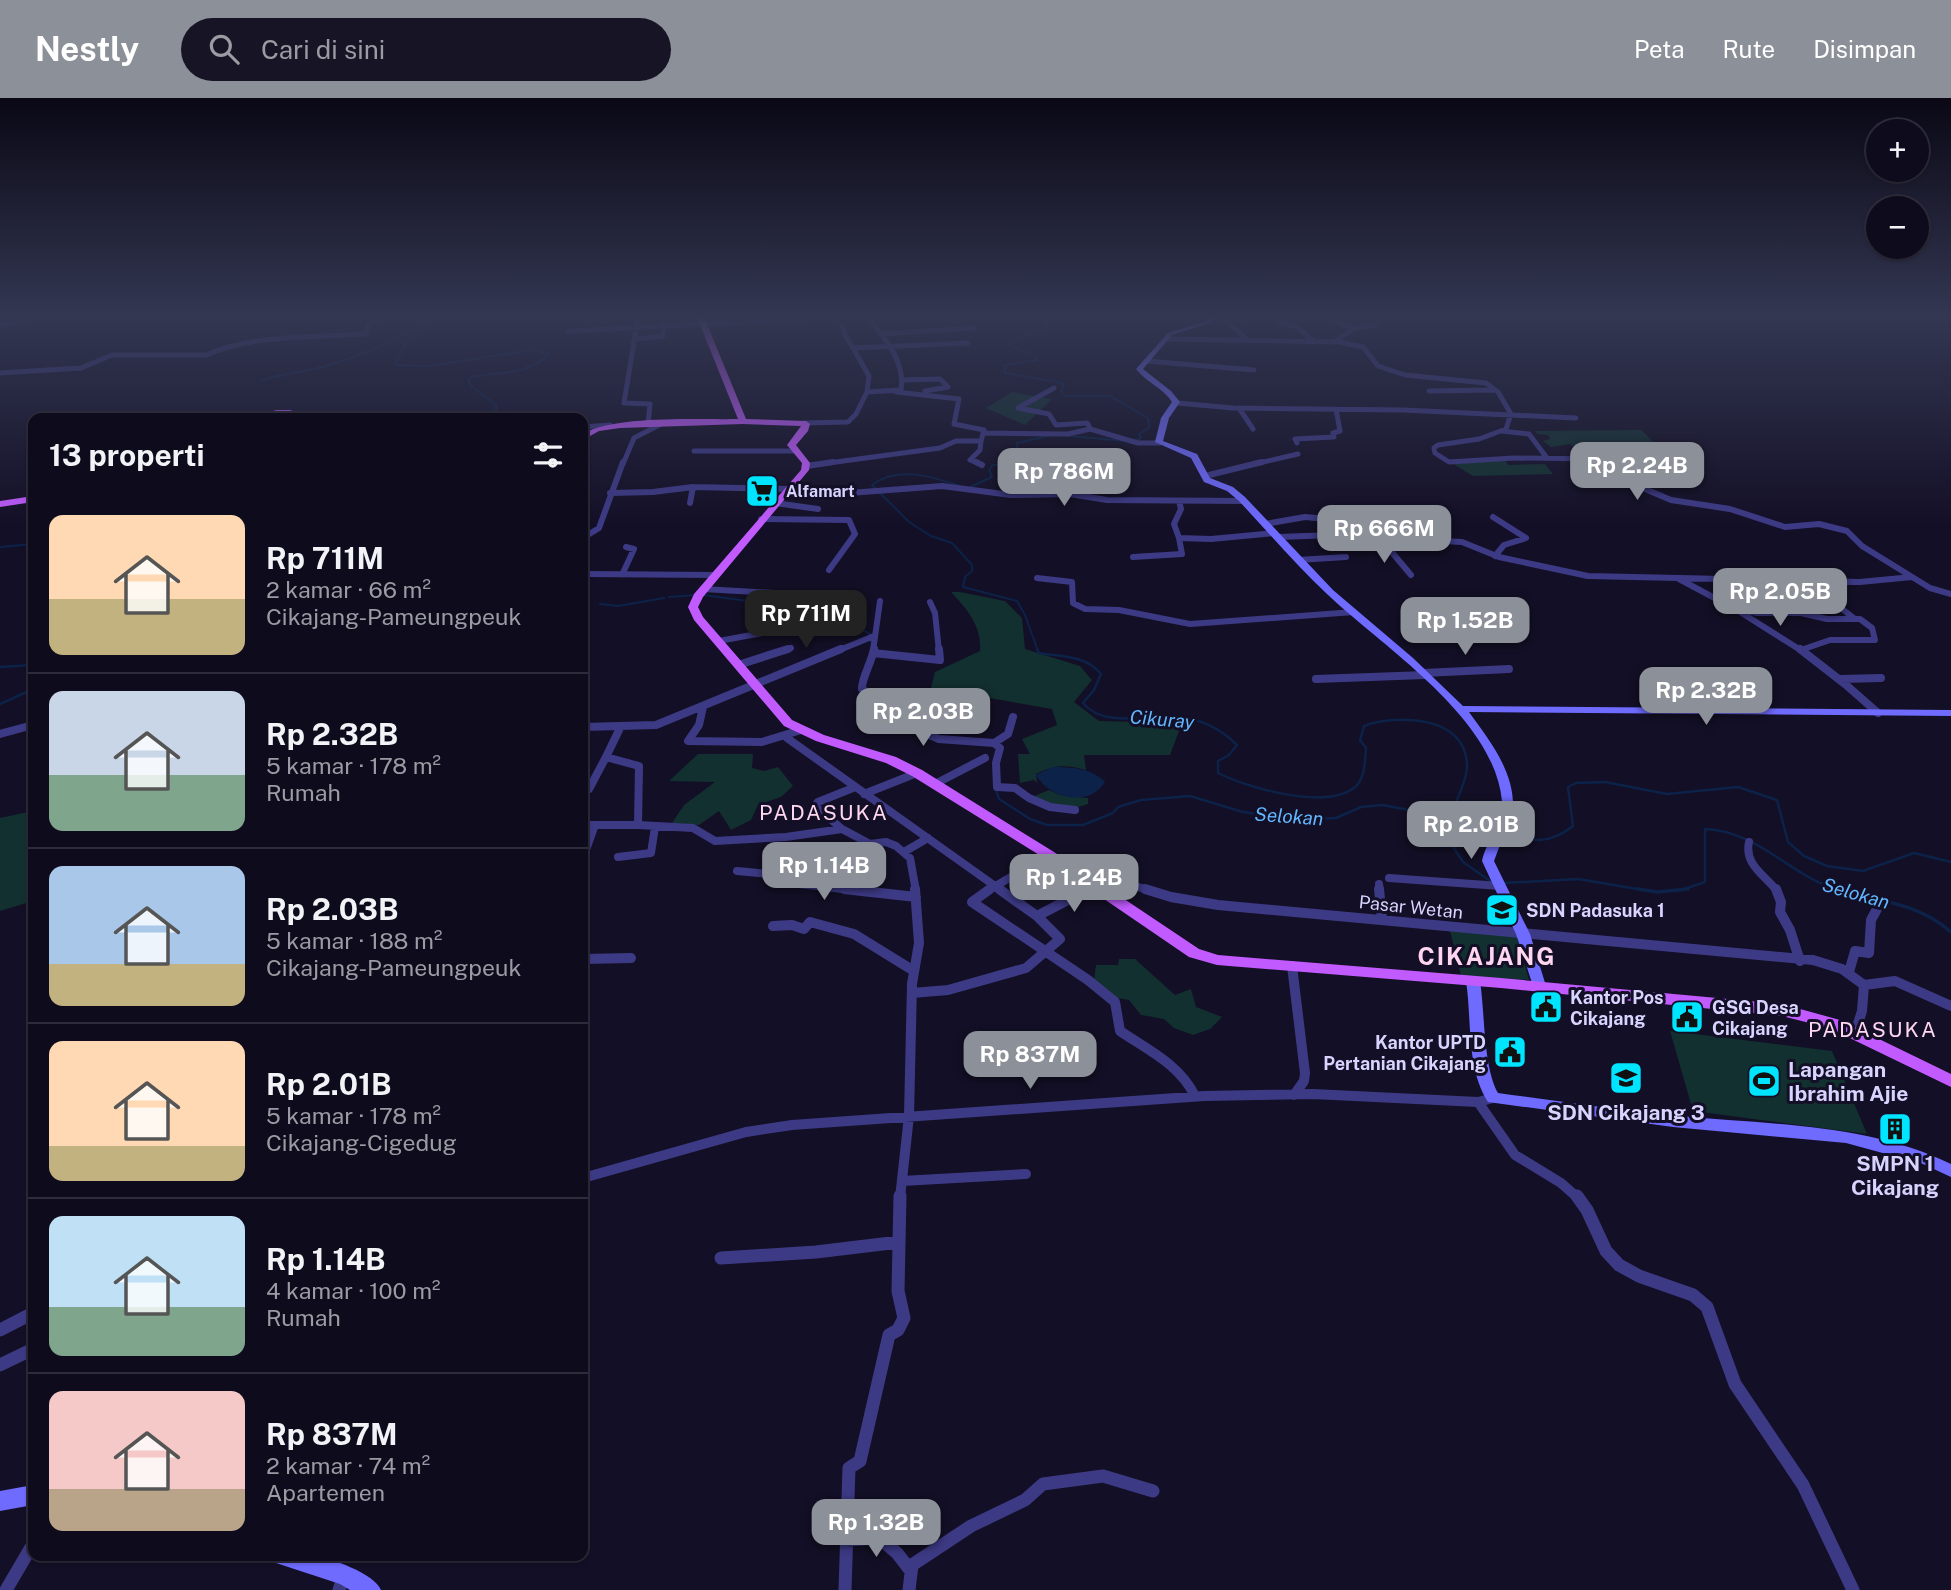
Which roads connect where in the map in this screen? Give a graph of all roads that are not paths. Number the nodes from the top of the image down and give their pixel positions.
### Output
1 (626, 387) edge
2 (729, 387) edge
3 (868, 387) edge
4 (902, 387) edge
5 (948, 387) edge
6 (1163, 387) edge
7 (1489, 387) edge
8 (1054, 388) dead end
9 (1496, 390) junction
10 (1429, 391) dead end
11 (867, 392) junction
12 (896, 392) junction
13 (925, 394) junction
14 (1177, 403) junction
15 (1239, 408) junction
16 (1336, 409) junction
17 (1354, 409) junction
18 (271, 413) edge
19 (295, 413) edge
20 (1511, 414) junction
21 (1094, 415) dead end
22 (1358, 417) dead end
23 (1576, 418) dead end
24 (743, 421) junction
25 (804, 423) junction
26 (648, 424) junction
27 (661, 424) junction
28 (610, 425) junction
29 (588, 427) edge
30 (1090, 428) junction
31 (1254, 429) dead end
32 (1502, 431) junction
33 (984, 433) junction
34 (588, 435) edge
35 (981, 441) junction
36 (1160, 443) junction
37 (1297, 443) dead end
38 (694, 451) dead end
39 (795, 451) junction
40 (1298, 454) dead end
41 (1547, 458) junction
42 (982, 465) dead end
43 (807, 466) junction
44 (1205, 476) junction
45 (693, 486) junction
46 (788, 489) junction
47 (610, 493) junction
48 (28, 500) edge
49 (1179, 501) junction
50 (1244, 501) junction
51 (690, 503) dead end
52 (775, 503) junction
53 (0, 505) edge
54 (818, 509) dead end
55 (1493, 517) dead end
56 (761, 519) junction
57 (1265, 524) junction
58 (1405, 526) dead end
59 (588, 535) edge
60 (1276, 535) junction
61 (1379, 537) junction
62 (1179, 538) junction
63 (626, 547) dead end
64 (1346, 556) dead end
65 (1495, 556) junction
66 (1133, 557) dead end
67 (1298, 560) junction
68 (829, 570) dead end
69 (588, 575) edge
70 (622, 575) junction
71 (715, 575) junction
72 (1410, 575) dead end
73 (1912, 577) junction
74 (1037, 578) dead end
75 (1677, 578) junction
76 (1804, 579) junction
77 (700, 593) junction
78 (792, 594) dead end
79 (1951, 594) edge
80 (880, 601) dead end
81 (930, 602) dead end
82 (1732, 607) junction
83 (1354, 612) junction
84 (1855, 619) junction
85 (762, 633) dead end
86 (871, 637) junction
87 (719, 642) junction
88 (791, 648) dead end
89 (1801, 650) junction
90 (873, 653) junction
91 (738, 665) junction
92 (1509, 669) dead end
93 (1424, 674) junction
94 (1881, 678) dead end
95 (1317, 679) dead end
96 (1841, 679) junction
97 (756, 686) junction
98 (717, 690) dead end
99 (729, 696) junction
100 (703, 707) junction
101 (1461, 709) junction
102 (1878, 713) junction
103 (1951, 713) edge
104 (1013, 717) dead end
105 (28, 726) edge
106 (588, 727) edge
107 (620, 728) junction
108 (801, 730) junction
109 (0, 734) edge
110 (787, 738) junction
111 (995, 743) junction
112 (606, 757) junction
113 (985, 758) dead end
114 (917, 773) junction
115 (935, 784) junction
116 (853, 788) junction
117 (589, 789) dead end
118 (864, 794) junction
119 (1074, 810) dead end
120 (588, 825) edge
121 (595, 825) junction
122 (638, 825) junction
123 (655, 827) junction
124 (842, 829) junction
125 (928, 838) junction
126 (1749, 842) dead end
127 (588, 844) edge
128 (904, 852) junction
129 (1049, 855) junction
130 (618, 856) dead end
131 (1069, 869) junction
132 (737, 871) dead end
133 (1389, 878) dead end
134 (1379, 884) dead end
135 (1500, 884) junction
136 (994, 886) junction
137 (1095, 886) junction
138 (916, 897) junction
139 (1877, 909) dead end
140 (1037, 916) junction
141 (1382, 920) junction
142 (773, 926) dead end
143 (1523, 934) junction
144 (1046, 953) junction
145 (631, 958) dead end
146 (588, 959) edge
147 (1800, 961) junction
148 (1292, 966) junction
149 (914, 971) junction
150 (1849, 972) junction
151 (1473, 981) junction
152 (1864, 985) junction
153 (1539, 986) junction
154 (912, 993) junction
155 (1951, 1006) edge
156 (1855, 1033) junction
157 (1951, 1081) edge
158 (1294, 1095) junction
159 (1195, 1096) junction
160 (1486, 1100) junction
161 (909, 1116) junction
162 (1951, 1171) edge
163 (1026, 1174) dead end
164 (588, 1177) edge
165 (902, 1181) junction
166 (899, 1242) junction
167 (721, 1258) dead end
168 (28, 1316) edge
169 (0, 1330) edge
170 (28, 1351) edge
171 (0, 1365) edge
172 (1153, 1491) dead end
173 (28, 1496) edge
174 (0, 1501) edge
175 (846, 1540) junction
176 (28, 1553) edge
177 (294, 1561) edge
178 (910, 1570) junction
179 (342, 1583) edge
180 (6, 1590) edge
181 (371, 1590) edge
182 (845, 1590) edge
183 (909, 1590) edge
184 (1853, 1590) edge

1 - 26 street
2 - 24 main road
3 - 11 street
4 - 12 street
5 - 13 street
6 - 14 street
7 - 9 street
8 - 30 street
9 - 10 street
9 - 20 street
11 - 12 street
11 - 25 street
12 - 13 street
13 - 33 street
14 - 15 street
14 - 36 street
15 - 16 street
15 - 31 street
16 - 17 street
16 - 37 street
17 - 20 street
17 - 22 street
18 - 19 main road
20 - 23 street
20 - 32 street
21 - 30 street
24 - 25 main road
24 - 27 main road
25 - 39 main road
26 - 27 main road
26 - 28 main road
27 - 47 street
28 - 29 street
28 - 34 main road
30 - 33 street
30 - 36 street
32 - 41 street
32 - 41 street
33 - 35 street
35 - 42 street
35 - 43 street
36 - 44 street
38 - 39 street
39 - 43 main road
40 - 44 street
41 - 73 street
43 - 46 main road
44 - 50 street
45 - 46 street
45 - 47 street
45 - 51 street
46 - 49 street
46 - 52 main road
47 - 59 street
48 - 53 main road
49 - 50 street
49 - 62 street
50 - 57 street
52 - 54 street
52 - 56 main road
55 - 65 street
56 - 68 street
56 - 71 main road
57 - 58 street
57 - 60 street
60 - 61 street
60 - 62 street
60 - 67 street
61 - 65 street
61 - 72 street
62 - 66 street
63 - 70 street
64 - 67 street
65 - 75 street
67 - 83 street
69 - 70 street
70 - 71 street
71 - 77 main road
73 - 76 street
73 - 79 street
74 - 83 street
75 - 76 street
75 - 82 street
76 - 84 street
77 - 78 street
77 - 87 main road
80 - 86 street
81 - 90 street
82 - 84 street
82 - 89 street
83 - 93 street
84 - 89 street
85 - 87 street
86 - 90 street
86 - 97 street
87 - 91 main road
88 - 91 street
89 - 96 street
90 - 111 street
91 - 97 main road
92 - 93 street
93 - 95 street
93 - 101 street
94 - 96 street
96 - 102 street
97 - 99 street
97 - 108 main road
98 - 99 street
99 - 100 street
100 - 107 street
100 - 110 street
101 - 102 street
101 - 135 street
102 - 103 street
104 - 111 street
105 - 109 street
106 - 107 street
107 - 112 street
108 - 110 street
108 - 114 main road
110 - 116 street
111 - 119 street
112 - 117 street
112 - 122 street
113 - 115 street
114 - 115 main road
114 - 118 street
115 - 129 main road
116 - 118 street
116 - 124 street
118 - 125 street
120 - 121 street
121 - 122 street
121 - 127 street
122 - 123 street
123 - 124 street
123 - 130 street
124 - 128 street
125 - 128 street
125 - 136 street
126 - 147 street
128 - 138 street
129 - 131 main road
129 - 136 street
131 - 137 main road
131 - 141 street, Pasar Wetan
132 - 138 street
133 - 135 street
134 - 141 street
135 - 143 street
136 - 140 street
136 - 144 street
137 - 140 street
137 - 148 main road
138 - 149 street
139 - 150 street
140 - 144 street
141 - 143 street, Pasar Wetan
142 - 149 street
143 - 147 street, Pasar Wetan
143 - 153 street
144 - 154 street
144 - 159 street
145 - 146 street
147 - 150 street, Pasar Wetan
148 - 151 main road
148 - 158 street
149 - 154 street
150 - 152 street, Pasar Wetan
151 - 153 main road
151 - 160 street
152 - 155 street
152 - 156 street
153 - 156 main road
154 - 161 street
156 - 157 main road
158 - 159 street
158 - 160 street
159 - 161 street
160 - 162 street
160 - 184 street
161 - 164 street
161 - 165 street
163 - 165 street
165 - 166 street
166 - 167 street
166 - 175 street
168 - 169 street
170 - 171 street
172 - 178 street
173 - 174 street
175 - 178 street
175 - 182 street
176 - 180 street
177 - 179 street
178 - 183 street
179 - 181 street

